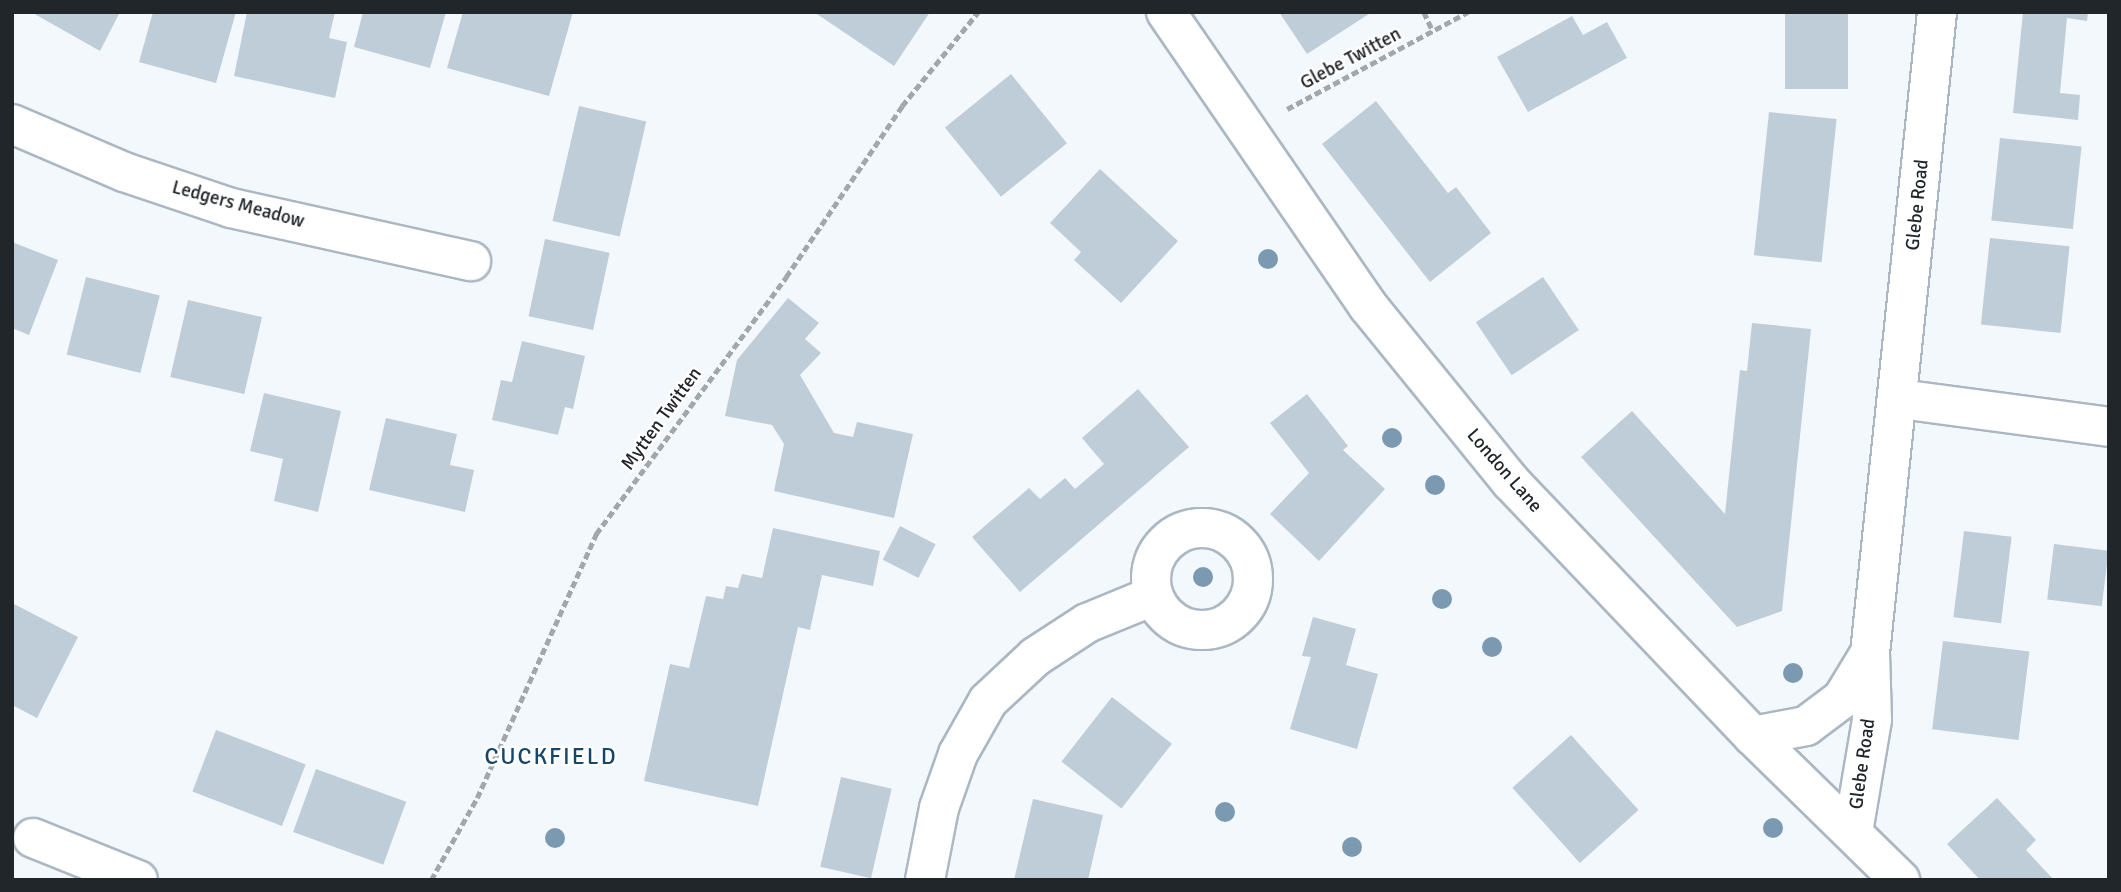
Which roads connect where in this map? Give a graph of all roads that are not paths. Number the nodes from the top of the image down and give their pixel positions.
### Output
1 (1166, 12) edge
2 (1937, 12) edge
3 (12, 124) edge
4 (471, 261) dead end
5 (1900, 399) junction
6 (2109, 427) edge
7 (1153, 596) dead end
8 (1870, 653) junction
9 (1752, 736) junction
10 (1853, 832) junction
11 (33, 838) dead end
12 (138, 880) edge
13 (925, 880) edge
14 (1900, 880) edge

1 - 9 street, London Lane
2 - 5 street, Glebe Road
3 - 4 street, Ledgers Meadow
5 - 6 street
5 - 8 street, Glebe Road
7 - 13 street
8 - 9 street, Glebe Road
8 - 10 street, Glebe Road
9 - 10 street, London Lane
10 - 14 street, London Lane
11 - 12 street

